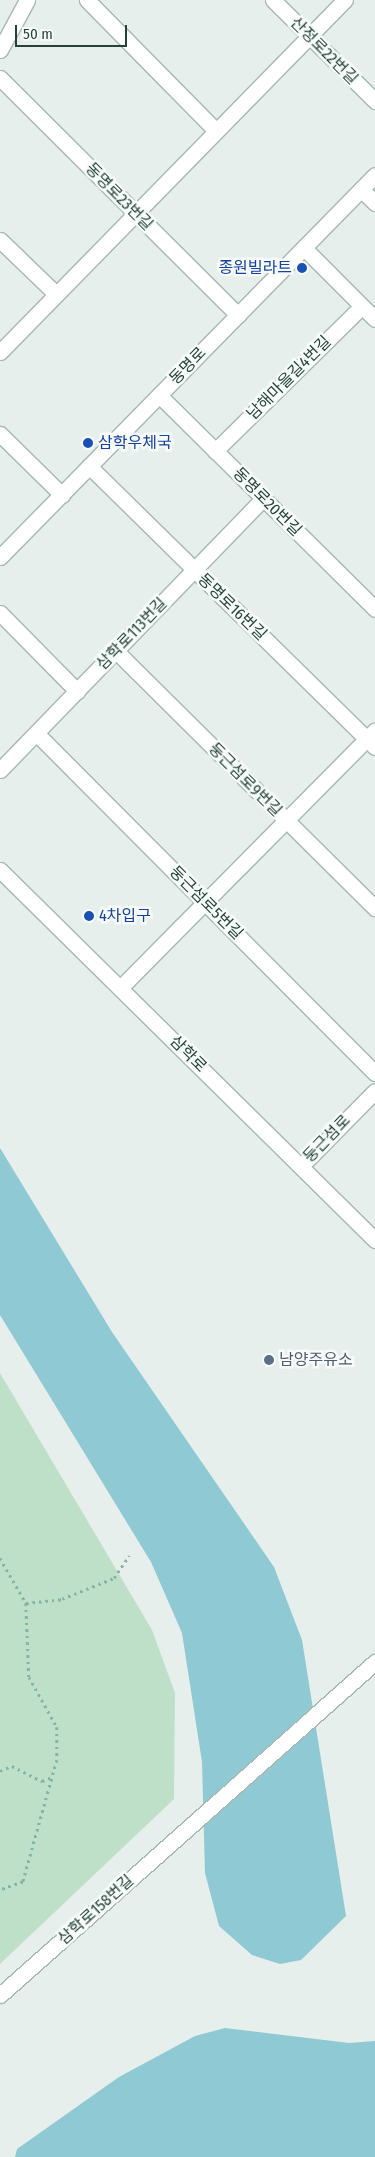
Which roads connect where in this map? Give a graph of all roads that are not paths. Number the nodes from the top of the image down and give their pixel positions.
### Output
1 (27, 0) edge
2 (87, 0) edge
3 (273, 0) edge
4 (344, 0) edge
5 (309, 36) junction
6 (0, 50) edge
7 (0, 78) edge
8 (375, 102) edge
9 (216, 131) junction
10 (375, 175) edge
11 (361, 189) junction
12 (375, 203) edge
13 (135, 214) junction
14 (0, 240) edge
15 (304, 248) junction
16 (56, 294) junction
17 (362, 306) junction
18 (238, 315) junction
19 (375, 319) edge
20 (0, 352) edge
21 (159, 395) junction
22 (0, 434) edge
23 (215, 451) junction
24 (89, 466) junction
25 (62, 494) junction
26 (263, 499) junction
27 (0, 557) edge
28 (194, 570) junction
29 (375, 609) edge
30 (0, 613) edge
31 (116, 651) junction
32 (77, 691) junction
33 (36, 733) junction
34 (372, 739) edge
35 (0, 770) edge
36 (286, 820) junction
37 (0, 870) edge
38 (205, 902) junction
39 (375, 908) edge
40 (121, 986) junction
41 (375, 1073) edge
42 (375, 1091) edge
43 (301, 1166) junction
44 (375, 1240) edge
45 (375, 1662) edge
46 (0, 1994) edge

1 - 6 street
2 - 9 street
3 - 5 street, 산정로22번길
4 - 5 street
5 - 8 street, 산정로22번길
5 - 9 street
7 - 13 street, 동명로23번길
9 - 13 street
10 - 11 street, 동명로
11 - 12 street
11 - 15 street, 동명로
13 - 16 street
13 - 18 street, 동명로23번길
14 - 16 street
15 - 17 street
15 - 18 street, 동명로
16 - 20 street
17 - 19 street
17 - 23 street, 남해마을길4번길
18 - 21 street, 동명로
21 - 23 street, 동명로20번길
21 - 24 street, 동명로
22 - 25 street
23 - 26 street, 동명로20번길
24 - 25 street, 동명로
24 - 28 street, 동명로16번길
25 - 27 street, 동명로
26 - 28 street, 삼학로113번길
26 - 29 street, 동명로20번길
28 - 31 street, 삼학로113번길
28 - 34 street, 동명로16번길
30 - 32 street
31 - 32 street, 삼학로113번길
31 - 36 street, 둥근섬로9번길
32 - 33 street, 삼학로113번길
33 - 35 street, 삼학로113번길
33 - 38 street, 둥근섬로5번길
34 - 36 street
36 - 38 street
36 - 39 street, 둥근섬로9번길
37 - 40 street, 삼학로
38 - 40 street
38 - 41 street, 둥근섬로5번길
40 - 43 street, 삼학로
42 - 43 street, 둥근섬로
43 - 44 street, 삼학로
45 - 46 street, 삼학로158번길

